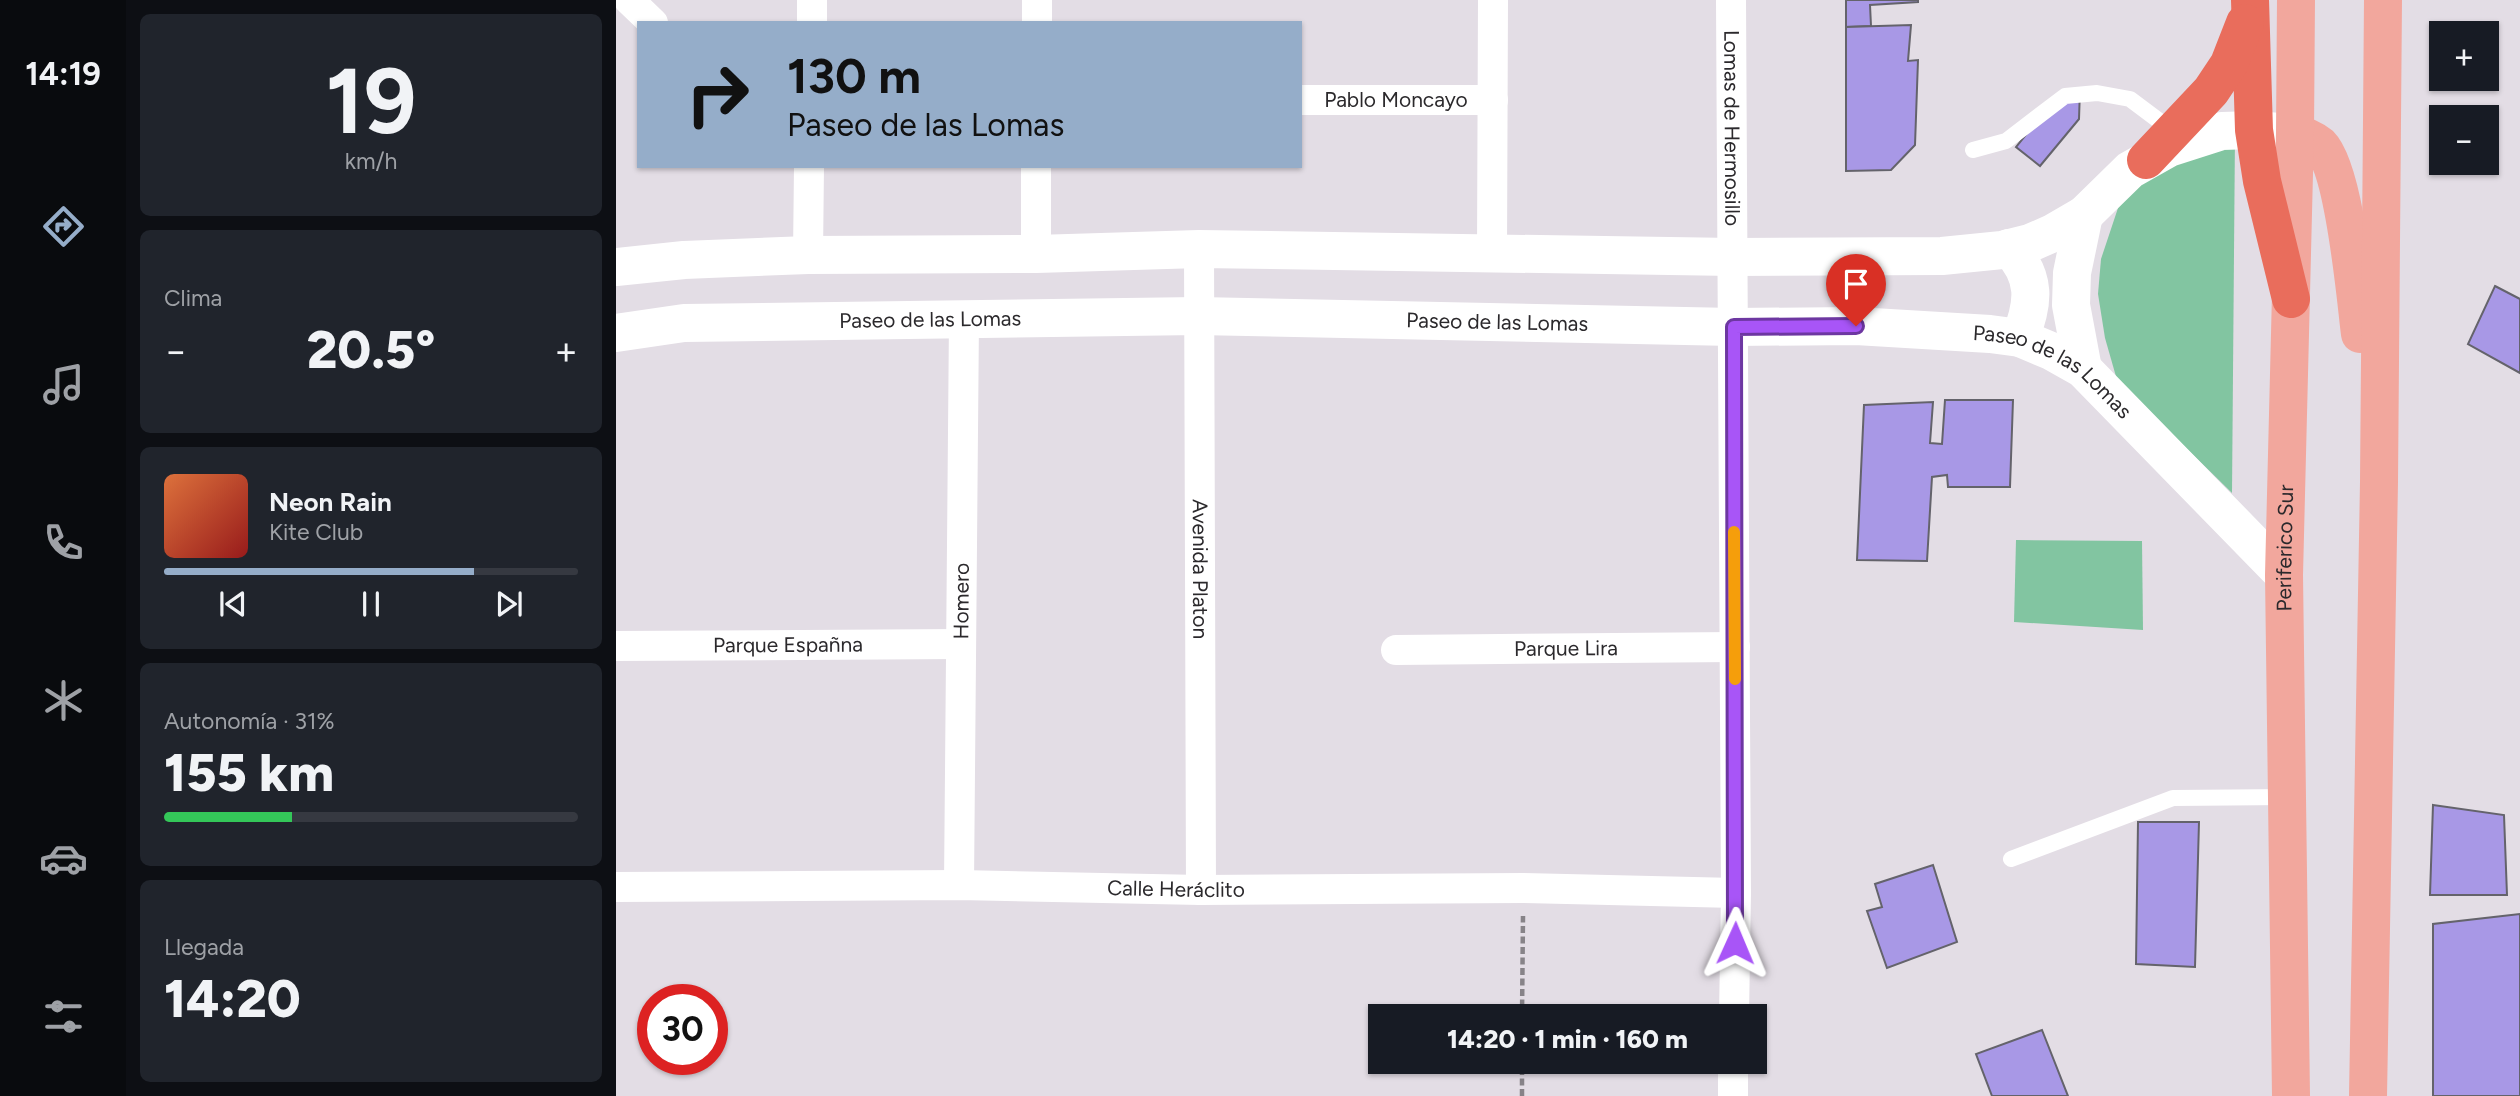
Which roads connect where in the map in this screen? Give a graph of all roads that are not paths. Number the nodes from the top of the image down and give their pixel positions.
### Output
1 (629, 0) edge
2 (812, 0) edge
3 (1037, 0) edge
4 (1493, 0) edge
5 (1731, 0) edge
6 (2296, 0) edge
7 (2383, 0) edge
8 (2250, 4) edge
9 (651, 21) edge
10 (812, 21) edge
11 (1037, 21) edge
12 (1302, 100) edge
13 (1493, 100) junction
14 (2254, 130) junction
15 (2174, 132) junction
16 (2295, 133) junction
17 (1973, 150) dead end
18 (2146, 160) junction
19 (809, 168) edge
20 (1036, 168) edge
21 (2084, 215) junction
22 (1199, 248) junction
23 (2009, 248) junction
24 (1492, 252) junction
25 (1036, 254) junction
26 (808, 255) junction
27 (1734, 257) junction
28 (616, 267) edge
29 (2291, 299) junction
30 (1198, 316) junction
31 (964, 318) junction
32 (1734, 327) junction
33 (616, 333) edge
34 (2020, 338) junction
35 (2082, 369) junction
36 (2379, 482) junction
37 (2284, 575) junction
38 (960, 645) junction
39 (616, 646) edge
40 (1735, 647) junction
41 (1396, 650) dead end
42 (2287, 797) junction
43 (2011, 859) dead end
44 (959, 885) junction
45 (616, 887) edge
46 (1201, 890) junction
47 (1736, 893) junction
48 (1734, 1004) edge
49 (1733, 1074) edge
50 (1732, 1096) edge
51 (2291, 1096) edge
52 (2368, 1096) edge

1 - 9 street
2 - 10 street
3 - 11 street
4 - 13 street, Pablo Moncayo
5 - 27 street, Lomas de Hermosillo
6 - 16 main road, Periferico Sur
7 - 36 main road
8 - 14 highway
8 - 15 highway
12 - 13 street, Pablo Moncayo
13 - 24 street, Pablo Moncayo
14 - 16 street
14 - 18 street
14 - 29 highway
15 - 17 lane
15 - 18 highway
16 - 29 main road, Periferico Sur
16 - 36 main road
18 - 21 street
19 - 26 street
20 - 25 street
21 - 23 street
21 - 35 street
22 - 24 street
22 - 25 street
22 - 30 street, Avenida Platon
23 - 27 street
23 - 34 street
24 - 27 street
25 - 26 street
26 - 28 street
27 - 32 street, Lomas de Hermosillo
29 - 37 main road, Periferico Sur
30 - 31 street, Paseo de las Lomas
30 - 32 street, Paseo de las Lomas
30 - 46 street, Avenida Platon
31 - 33 street, Paseo de las Lomas
31 - 38 street, Homero
32 - 34 street, Paseo de las Lomas
32 - 40 street, Lomas de Hermosillo
34 - 35 street, Paseo de las Lomas
35 - 37 street, Paseo de las Lomas
36 - 52 main road
37 - 42 main road, Periferico Sur
38 - 39 street, Parque Españna
38 - 44 street, Homero
40 - 41 street, Parque Lira
40 - 47 street, Lomas de Hermosillo
42 - 43 lane
42 - 51 main road, Periferico Sur
44 - 45 street, Calle Heráclito
44 - 46 street, Calle Heráclito
46 - 47 street, Calle Heráclito
47 - 48 street, Lomas de Hermosillo
49 - 50 street

